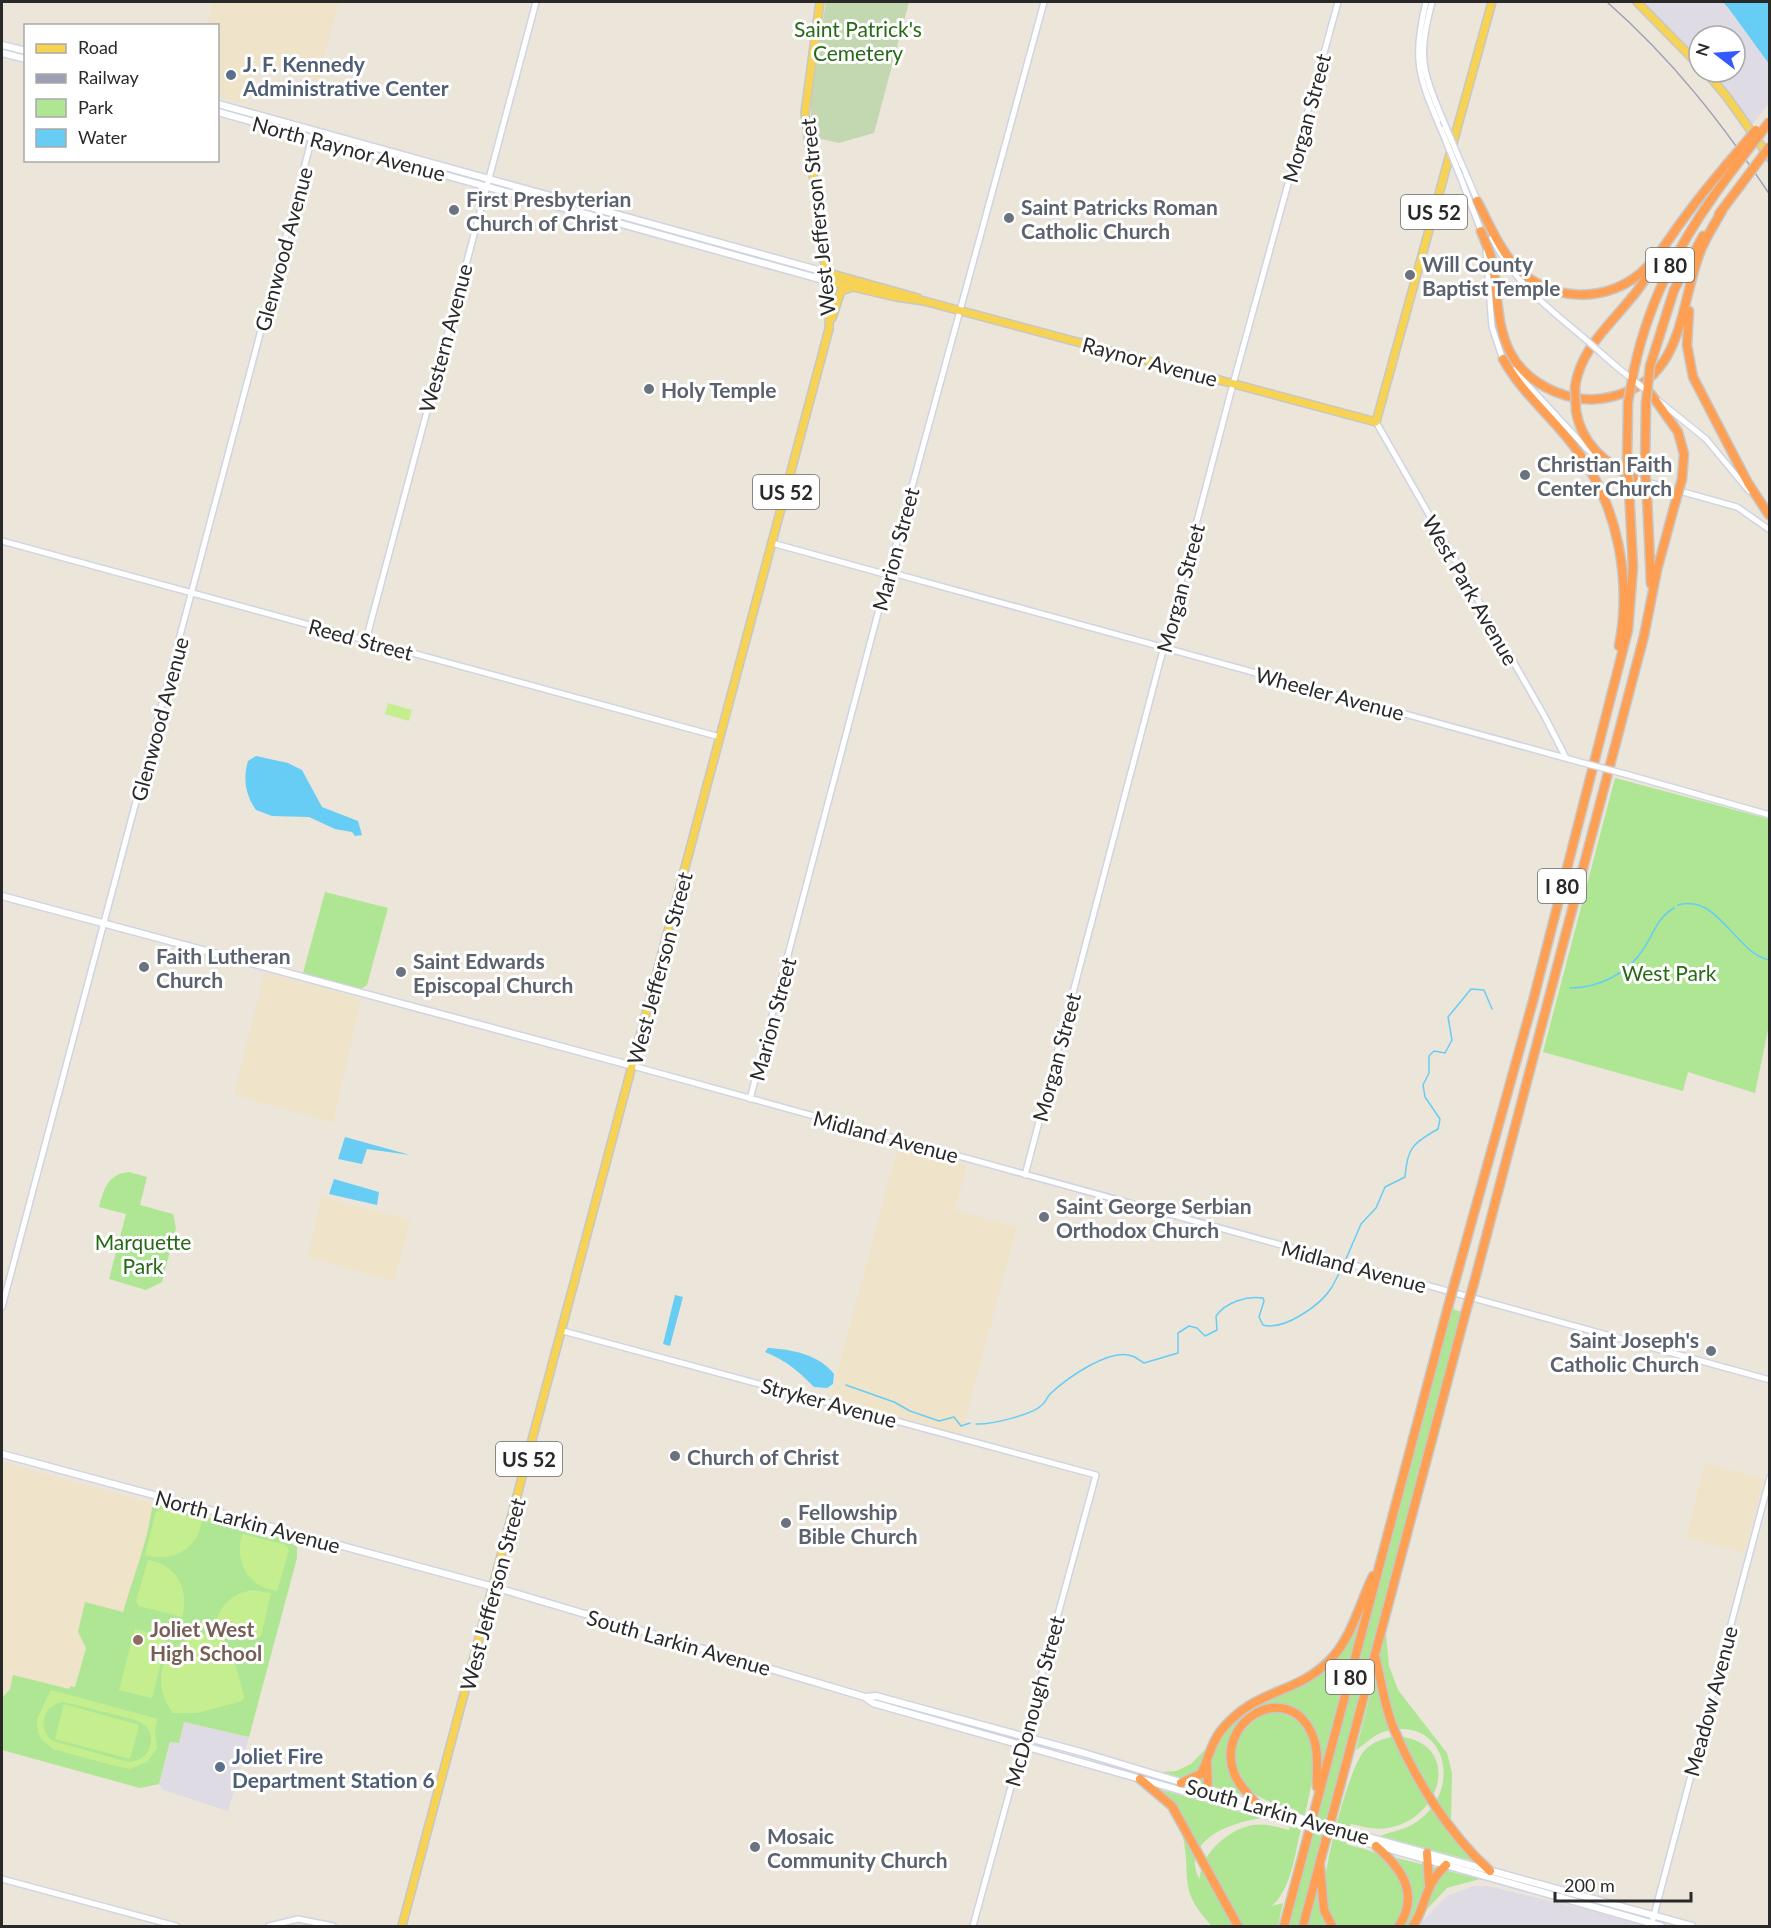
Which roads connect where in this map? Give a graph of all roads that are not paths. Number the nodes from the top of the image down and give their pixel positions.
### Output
1 (536, 2) edge
2 (820, 2) edge
3 (1044, 2) edge
4 (1338, 2) edge
5 (1429, 2) edge
6 (1492, 2) edge
7 (1637, 2) edge
8 (2, 45) edge
9 (24, 50) edge
10 (2, 53) edge
11 (1687, 53) edge
12 (24, 58) edge
13 (1716, 84) edge
14 (219, 104) edge
15 (219, 112) edge
16 (1770, 119) edge
17 (313, 134) junction
18 (1770, 146) edge
19 (1770, 158) edge
20 (1729, 168) junction
21 (486, 183) junction
22 (1477, 201) junction
23 (1722, 211) junction
24 (1481, 231) junction
25 (1657, 255) junction
26 (825, 272) junction
27 (1693, 274) junction
28 (827, 281) junction
29 (853, 287) junction
30 (924, 301) junction
31 (959, 310) junction
32 (829, 329) junction
33 (1503, 359) junction
34 (1233, 384) junction
35 (1651, 394) junction
36 (1376, 422) junction
37 (1634, 478) junction
38 (1769, 515) edge
39 (1770, 530) edge
40 (2, 541) edge
41 (772, 543) junction
42 (888, 573) junction
43 (193, 593) junction
44 (1651, 599) junction
45 (366, 640) junction
46 (1164, 647) junction
47 (1606, 710) junction
48 (720, 737) junction
49 (1566, 758) junction
50 (1770, 815) edge
51 (2, 896) edge
52 (105, 924) junction
53 (633, 1066) junction
54 (750, 1099) junction
55 (1025, 1175) junction
56 (2, 1306) edge
57 (562, 1331) junction
58 (1770, 1380) edge
59 (2, 1454) edge
60 (1096, 1475) joint
61 (1770, 1477) edge
62 (1382, 1557) junction
63 (494, 1587) junction
64 (1375, 1655) junction
65 (865, 1697) junction
66 (1024, 1736) junction
67 (1022, 1746) junction
68 (1207, 1762) junction
69 (1140, 1779) junction
70 (1181, 1783) junction
71 (1208, 1792) junction
72 (1318, 1796) junction
73 (1260, 1807) junction
74 (1292, 1819) junction
75 (1376, 1845) junction
76 (1427, 1857) junction
77 (1319, 1863) junction
78 (1446, 1865) junction
79 (1490, 1871) junction
80 (2, 1879) edge
81 (1429, 1884) junction
82 (1654, 1916) junction
83 (1652, 1924) junction
84 (176, 1926) edge
85 (269, 1926) edge
86 (333, 1926) edge
87 (402, 1926) edge
88 (973, 1926) edge
89 (1238, 1926) edge
90 (1284, 1926) edge
91 (1303, 1926) edge
92 (1332, 1926) edge
93 (1399, 1926) edge
94 (1413, 1926) edge
95 (1661, 1926) edge
96 (1692, 1926) edge

1 - 21 street, Western Avenue
2 - 26 main road, West Jefferson Street
3 - 31 street, Marion Street
4 - 34 street, Morgan Street
5 - 22 street, bridge
5 - 24 street, bridge
6 - 36 main road, US 52
7 - 11 main road
8 - 9 main road
10 - 12 main road
13 - 19 main road
14 - 17 main road, North Raynor Avenue
15 - 17 main road, North Raynor Avenue
16 - 20 highway, bridge
17 - 21 main road, North Raynor Avenue
17 - 43 street, Glenwood Avenue
18 - 23 highway, I 80, bridge
20 - 25 highway
20 - 47 highway, I 80, bridge
21 - 26 main road, North Raynor Avenue
21 - 28 main road, North Raynor Avenue
21 - 45 street, Western Avenue
22 - 25 highway
22 - 35 street, bridge
23 - 27 highway
23 - 44 highway, I 80, bridge
24 - 27 highway
24 - 33 street
25 - 37 highway, bridge
26 - 28 main road, West Jefferson Street / US 52
26 - 30 main road, Raynor Avenue
27 - 38 highway
28 - 29 main road, Raynor Avenue
28 - 32 main road, West Jefferson Street / US 52
29 - 30 main road, Raynor Avenue
29 - 32 main road, US 52
30 - 31 main road, Raynor Avenue
31 - 34 main road, Raynor Avenue
31 - 42 street, Marion Street
32 - 41 main road, West Jefferson Street / US 52
33 - 37 street
33 - 47 highway
34 - 36 main road, Raynor Avenue
34 - 46 street, Morgan Street
35 - 38 street
35 - 44 highway, bridge
36 - 49 street, West Park Avenue
37 - 39 street
40 - 43 street, Reed Street
41 - 42 street, Wheeler Avenue
41 - 48 main road, West Jefferson Street / US 52
42 - 46 street, Wheeler Avenue
42 - 54 street, Marion Street
43 - 45 street, Reed Street
43 - 52 street, Glenwood Avenue
44 - 64 highway, I 80, bridge
45 - 48 street, Reed Street
46 - 49 street, Wheeler Avenue
46 - 55 street, Morgan Street
47 - 62 highway, I 80, bridge
48 - 53 main road, West Jefferson Street / US 52
49 - 50 street, Wheeler Avenue, bridge
51 - 52 main road, Midland Avenue
52 - 53 main road, Midland Avenue
52 - 56 street, Glenwood Avenue
53 - 54 street, Midland Avenue
53 - 57 main road, West Jefferson Street / US 52
54 - 55 street, Midland Avenue
55 - 58 street, Midland Avenue
57 - 60 street, Stryker Avenue
57 - 63 main road, West Jefferson Street / US 52
59 - 63 main road, North Larkin Avenue
60 - 66 street, McDonough Street
61 - 82 street, Meadow Avenue
62 - 68 highway
62 - 72 highway, I 80
63 - 65 main road, South Larkin Avenue
63 - 87 main road, West Jefferson Street / US 52
64 - 77 highway, I 80
64 - 79 highway
65 - 66 main road, South Larkin Avenue
65 - 67 main road, South Larkin Avenue
66 - 67 street, McDonough Street
66 - 70 main road, South Larkin Avenue
67 - 69 main road, South Larkin Avenue
67 - 88 street, McDonough Street
68 - 70 highway
68 - 71 highway
69 - 74 main road, South Larkin Avenue
69 - 89 highway
70 - 71 main road, South Larkin Avenue
71 - 73 main road, South Larkin Avenue
72 - 73 highway
72 - 90 highway, I 80
73 - 74 main road, South Larkin Avenue
74 - 75 main road, South Larkin Avenue, bridge
74 - 76 main road, South Larkin Avenue, bridge
75 - 76 main road, South Larkin Avenue
75 - 93 highway
76 - 78 main road, South Larkin Avenue
76 - 79 main road, South Larkin Avenue
76 - 81 highway
77 - 91 highway, I 80
77 - 92 highway
78 - 81 highway
78 - 83 main road, South Larkin Avenue
79 - 82 main road, South Larkin Avenue
80 - 84 street
81 - 94 highway
82 - 83 street, Meadow Avenue
82 - 96 main road, South Larkin Avenue
83 - 95 main road, South Larkin Avenue
85 - 86 street

